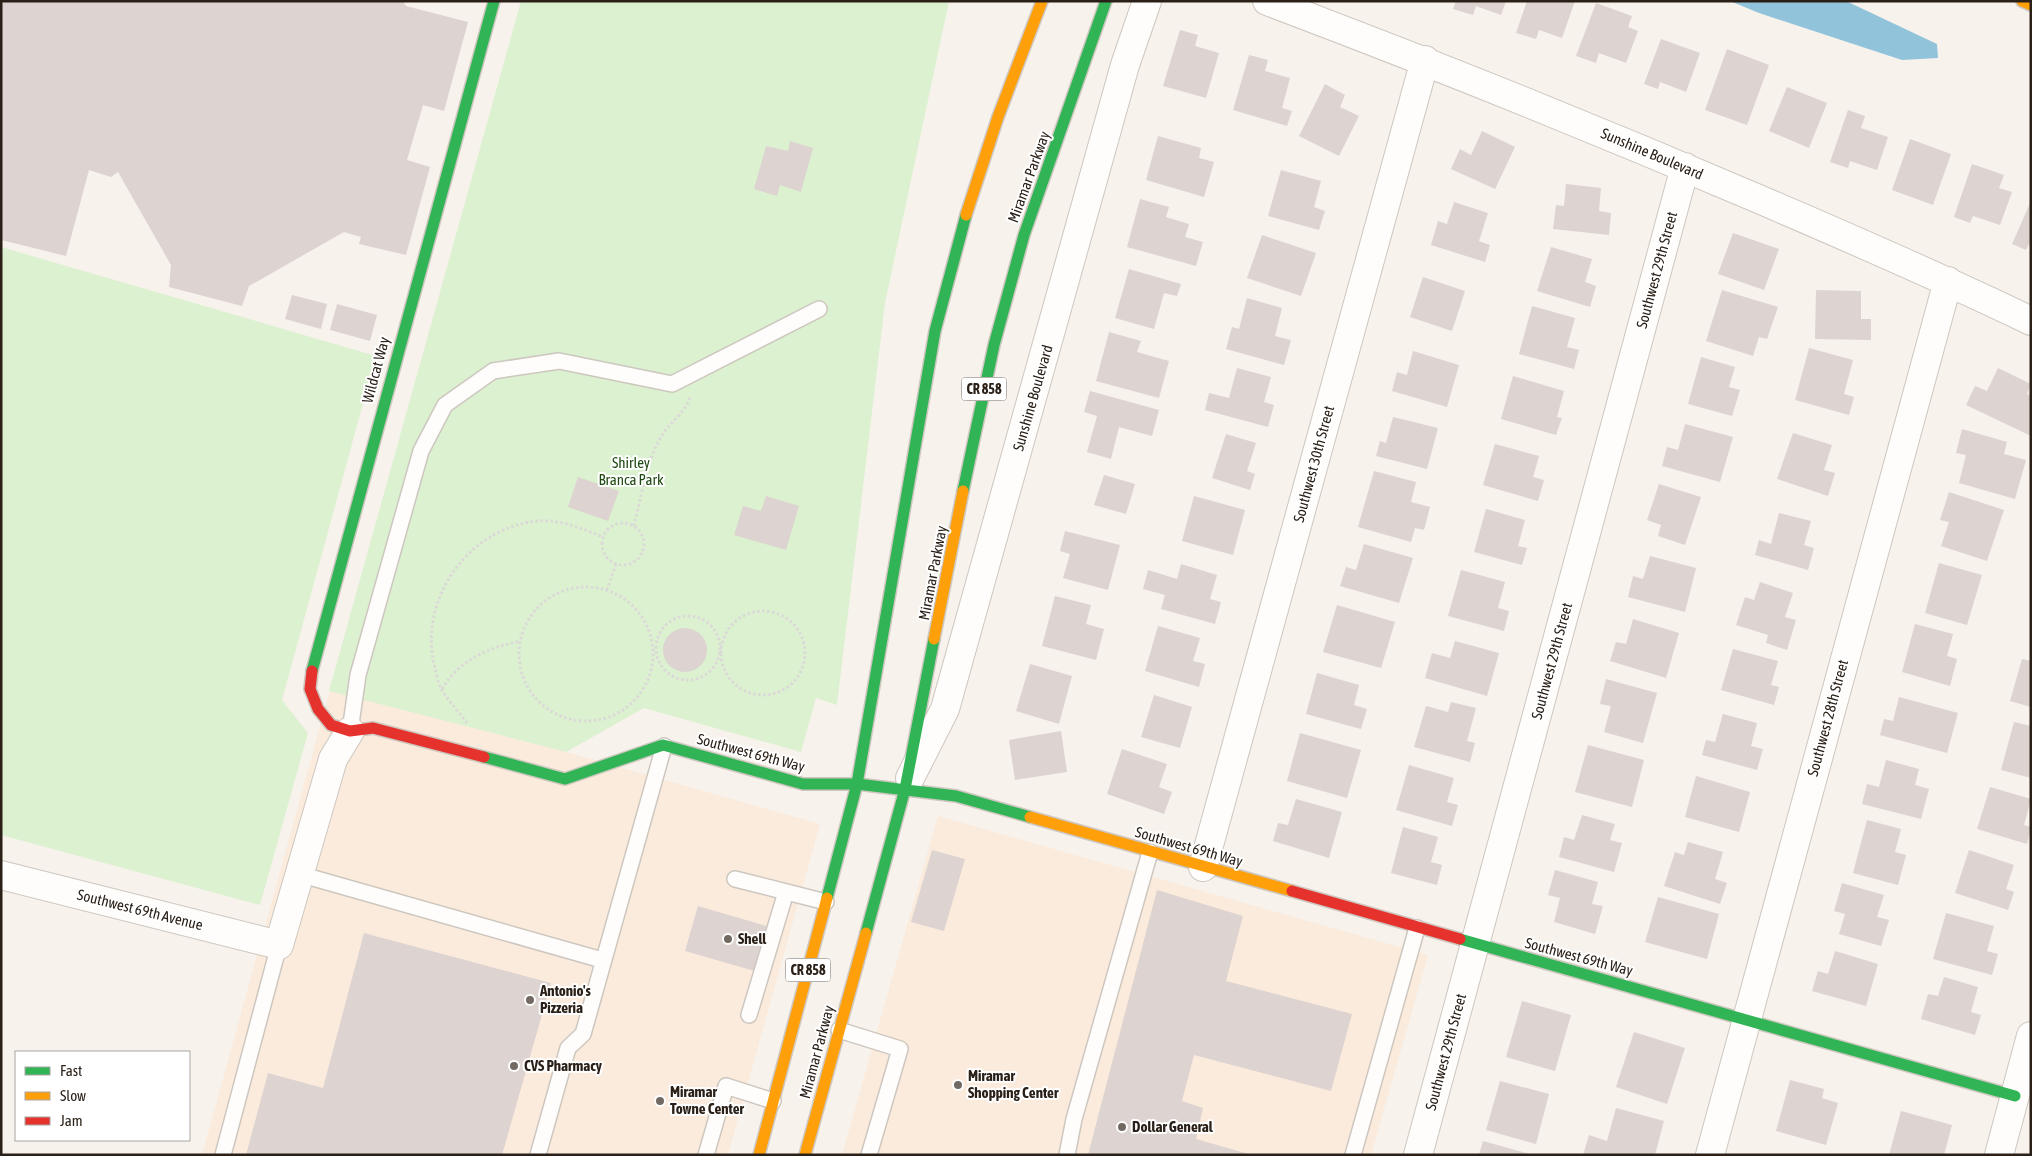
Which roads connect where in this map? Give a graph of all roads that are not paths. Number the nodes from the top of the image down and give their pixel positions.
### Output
1 (494, 1) edge
2 (1042, 1) edge
3 (1106, 1) edge
4 (1147, 1) edge
5 (1268, 1) edge
6 (2022, 1) edge
7 (2031, 5) edge
8 (1424, 60) junction
9 (1685, 167) junction
10 (1948, 281) junction
11 (819, 309) dead end
12 (2031, 320) edge
13 (350, 731) junction
14 (664, 746) junction
15 (857, 784) junction
16 (905, 789) junction
17 (1150, 852) junction
18 (1203, 867) junction
19 (299, 874) junction
20 (1, 875) edge
21 (735, 879) dead end
22 (786, 892) junction
23 (826, 902) junction
24 (1417, 928) junction
25 (1475, 944) junction
26 (279, 945) junction
27 (602, 960) junction
28 (749, 1015) dead end
29 (1746, 1018) junction
30 (839, 1030) junction
31 (2031, 1036) edge
32 (2015, 1096) junction
33 (773, 1101) junction
34 (222, 1155) edge
35 (538, 1155) edge
36 (706, 1155) edge
37 (759, 1155) edge
38 (805, 1155) edge
39 (869, 1155) edge
40 (1067, 1155) edge
41 (1353, 1155) edge
42 (1418, 1155) edge
43 (1710, 1155) edge
44 (2000, 1155) edge

1 - 13 main road, Wildcat Way
2 - 15 main road, Miramar Parkway / CR 858
3 - 16 main road, Miramar Parkway / CR 858
4 - 16 street, Sunshine Boulevard
5 - 8 street, Sunshine Boulevard
6 - 7 main road
8 - 9 street, Sunshine Boulevard
8 - 18 street, Southwest 30th Street
9 - 10 street, Sunshine Boulevard
9 - 25 street, Southwest 29th Street
10 - 12 street, Sunshine Boulevard
10 - 29 street, Southwest 28th Street
11 - 13 lane
13 - 14 main road
13 - 19 street
14 - 15 main road, Southwest 69th Way
14 - 27 lane
15 - 16 main road, Southwest 69th Way
15 - 23 main road, Miramar Parkway / CR 858
16 - 17 main road, Southwest 69th Way
16 - 30 main road, Miramar Parkway / CR 858
17 - 18 main road, Southwest 69th Way
17 - 40 lane
18 - 24 main road, Southwest 69th Way
19 - 26 street
19 - 27 lane
20 - 26 street, Southwest 69th Avenue
21 - 22 lane
22 - 23 lane
22 - 28 lane
23 - 33 main road, Miramar Parkway / CR 858
24 - 25 main road, Southwest 69th Way
24 - 41 lane
25 - 29 main road, Southwest 69th Way
25 - 42 street, Southwest 29th Street
26 - 34 lane
27 - 35 lane
29 - 32 main road, Southwest 69th Way
29 - 43 street, Southwest 28th Street
30 - 38 main road, Miramar Parkway / CR 858
30 - 39 lane
31 - 32 street
32 - 44 street
33 - 36 lane
33 - 37 main road, Miramar Parkway / CR 858

